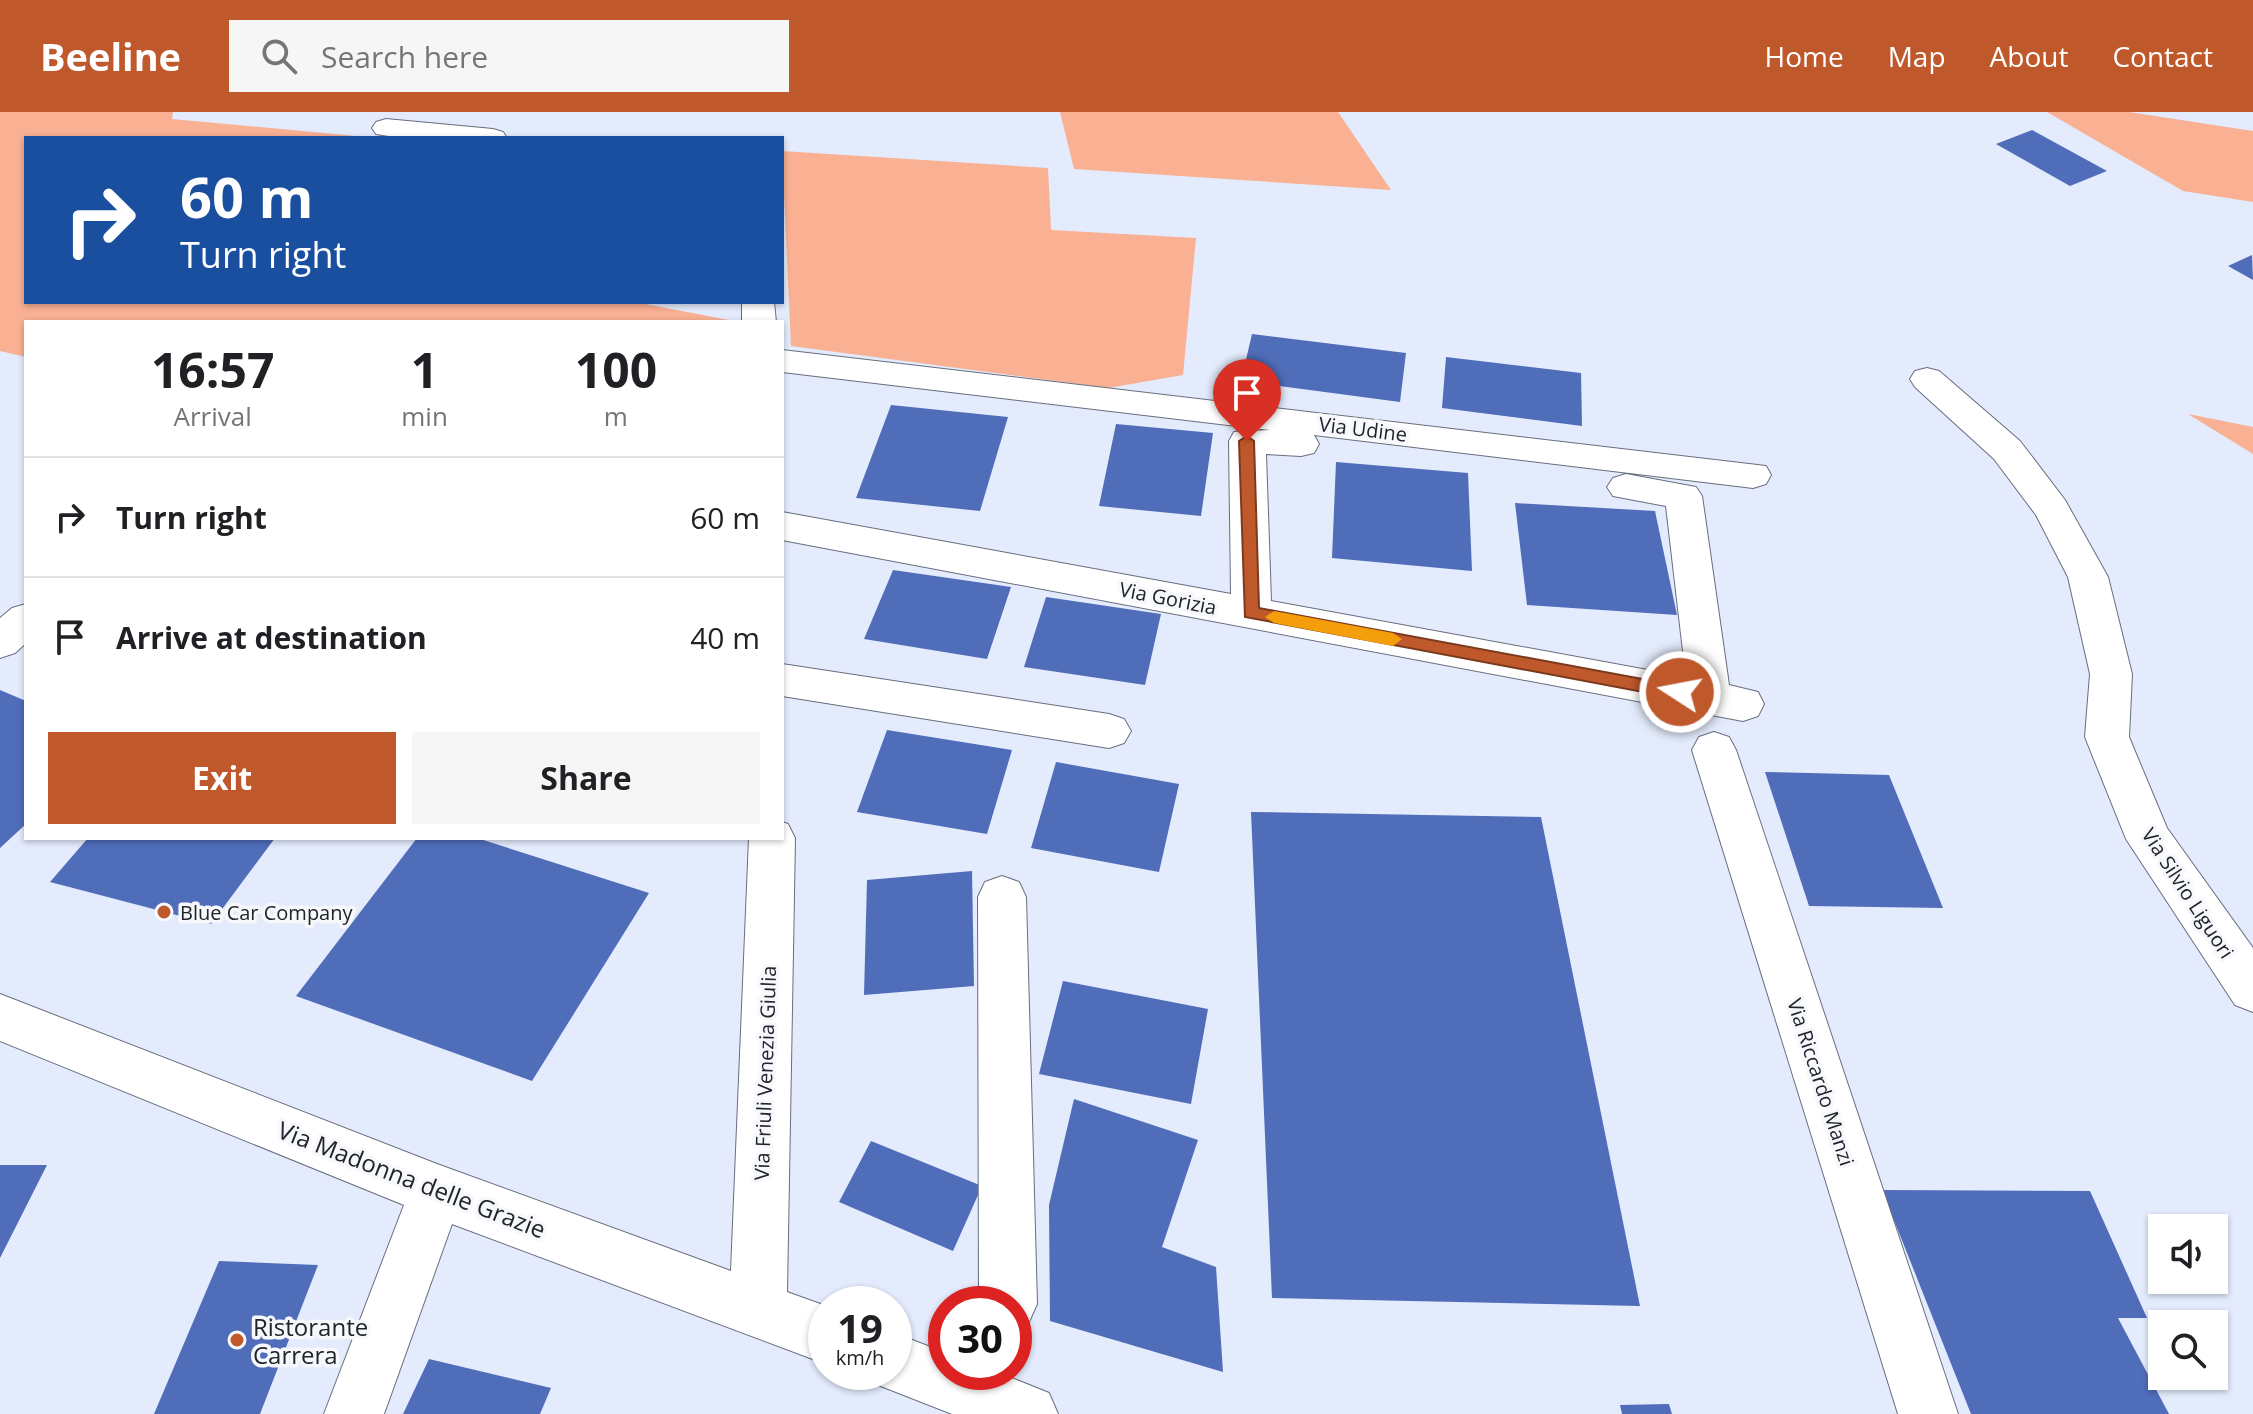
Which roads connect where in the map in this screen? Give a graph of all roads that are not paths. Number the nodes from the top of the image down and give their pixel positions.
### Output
1 (386, 128) dead end
2 (442, 136) edge
3 (784, 361) edge
4 (1927, 379) dead end
5 (1334, 446) dead end
6 (1753, 475) dead end
7 (1562, 476) dead end
8 (784, 526) edge
9 (1251, 613) junction
10 (24, 621) edge
11 (0, 642) edge
12 (784, 680) edge
13 (1109, 731) dead end
14 (1714, 750) dead end
15 (772, 840) edge
16 (1002, 897) dead end
17 (2253, 989) edge
18 (0, 1017) edge
19 (437, 1191) junction
20 (1008, 1286) edge
21 (758, 1308) junction
22 (808, 1328) edge
23 (912, 1367) edge
24 (1016, 1398) edge
25 (354, 1414) edge
26 (1928, 1414) edge

1 - 2 street
3 - 6 street, Via Udine
4 - 17 street, Via Silvio Liguori
5 - 9 street
7 - 9 street, Via Gorizia
8 - 9 street, Via Gorizia
10 - 11 street
12 - 13 street
14 - 26 street, Via Riccardo Manzi
15 - 21 street, Via Friuli Venezia Giulia
16 - 20 street
18 - 19 street, Via Madonna delle Grazie
19 - 21 street, Via Madonna delle Grazie
19 - 25 street
21 - 22 street, Via Madonna delle Grazie
23 - 24 street

